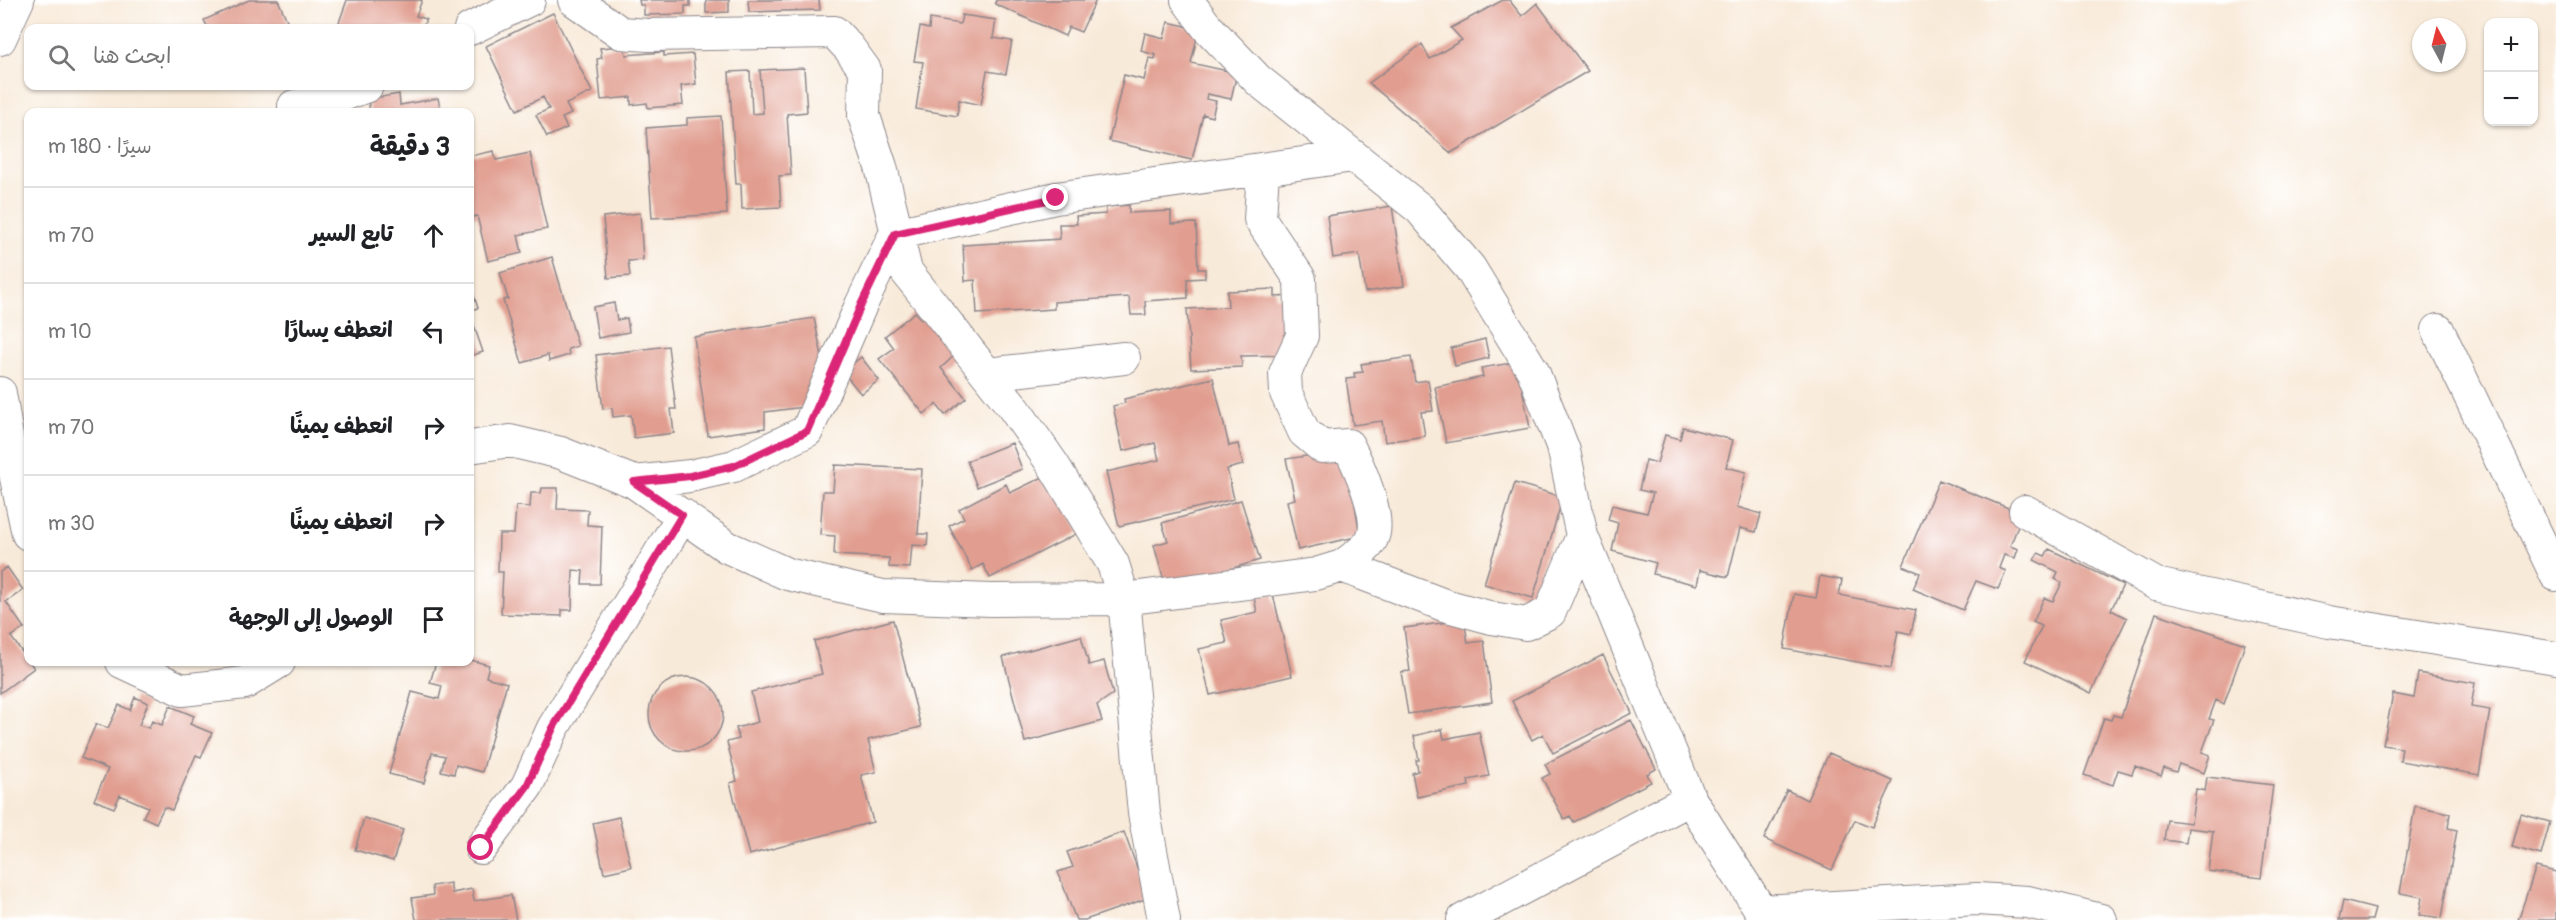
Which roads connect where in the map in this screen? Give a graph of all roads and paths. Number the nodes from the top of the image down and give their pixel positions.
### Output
1 (18, 0) edge
2 (529, 0) edge
3 (574, 0) edge
4 (1187, 0) edge
5 (474, 27) edge
6 (0, 39) edge
7 (356, 90) edge
8 (294, 106) dead end
9 (1353, 156) junction
10 (1263, 170) junction
11 (895, 234) junction
12 (2438, 330) dead end
13 (1124, 358) dead end
14 (989, 374) junction
15 (0, 393) edge
16 (474, 446) edge
17 (634, 482) junction
18 (2025, 511) dead end
19 (24, 515) edge
20 (682, 515) junction
21 (1582, 536) junction
22 (1342, 566) junction
23 (2556, 575) edge
24 (1124, 599) junction
25 (2556, 658) edge
26 (131, 666) edge
27 (272, 666) edge
28 (1690, 799) junction
29 (481, 848) dead end
30 (1764, 915) edge
31 (1164, 920) edge
32 (1463, 920) edge
33 (2101, 920) edge

1 - 6 street
2 - 5 street
3 - 11 street
4 - 9 street
7 - 8 street
9 - 10 street
9 - 21 street
10 - 11 street
10 - 22 street
11 - 14 street
11 - 17 street
12 - 23 street
13 - 14 street
14 - 24 street
15 - 19 street
16 - 17 street
17 - 20 street
18 - 25 street
20 - 24 street
20 - 29 street
21 - 22 street
21 - 28 street
22 - 24 street
24 - 31 street
26 - 27 street
28 - 30 street
28 - 32 street
30 - 33 street

